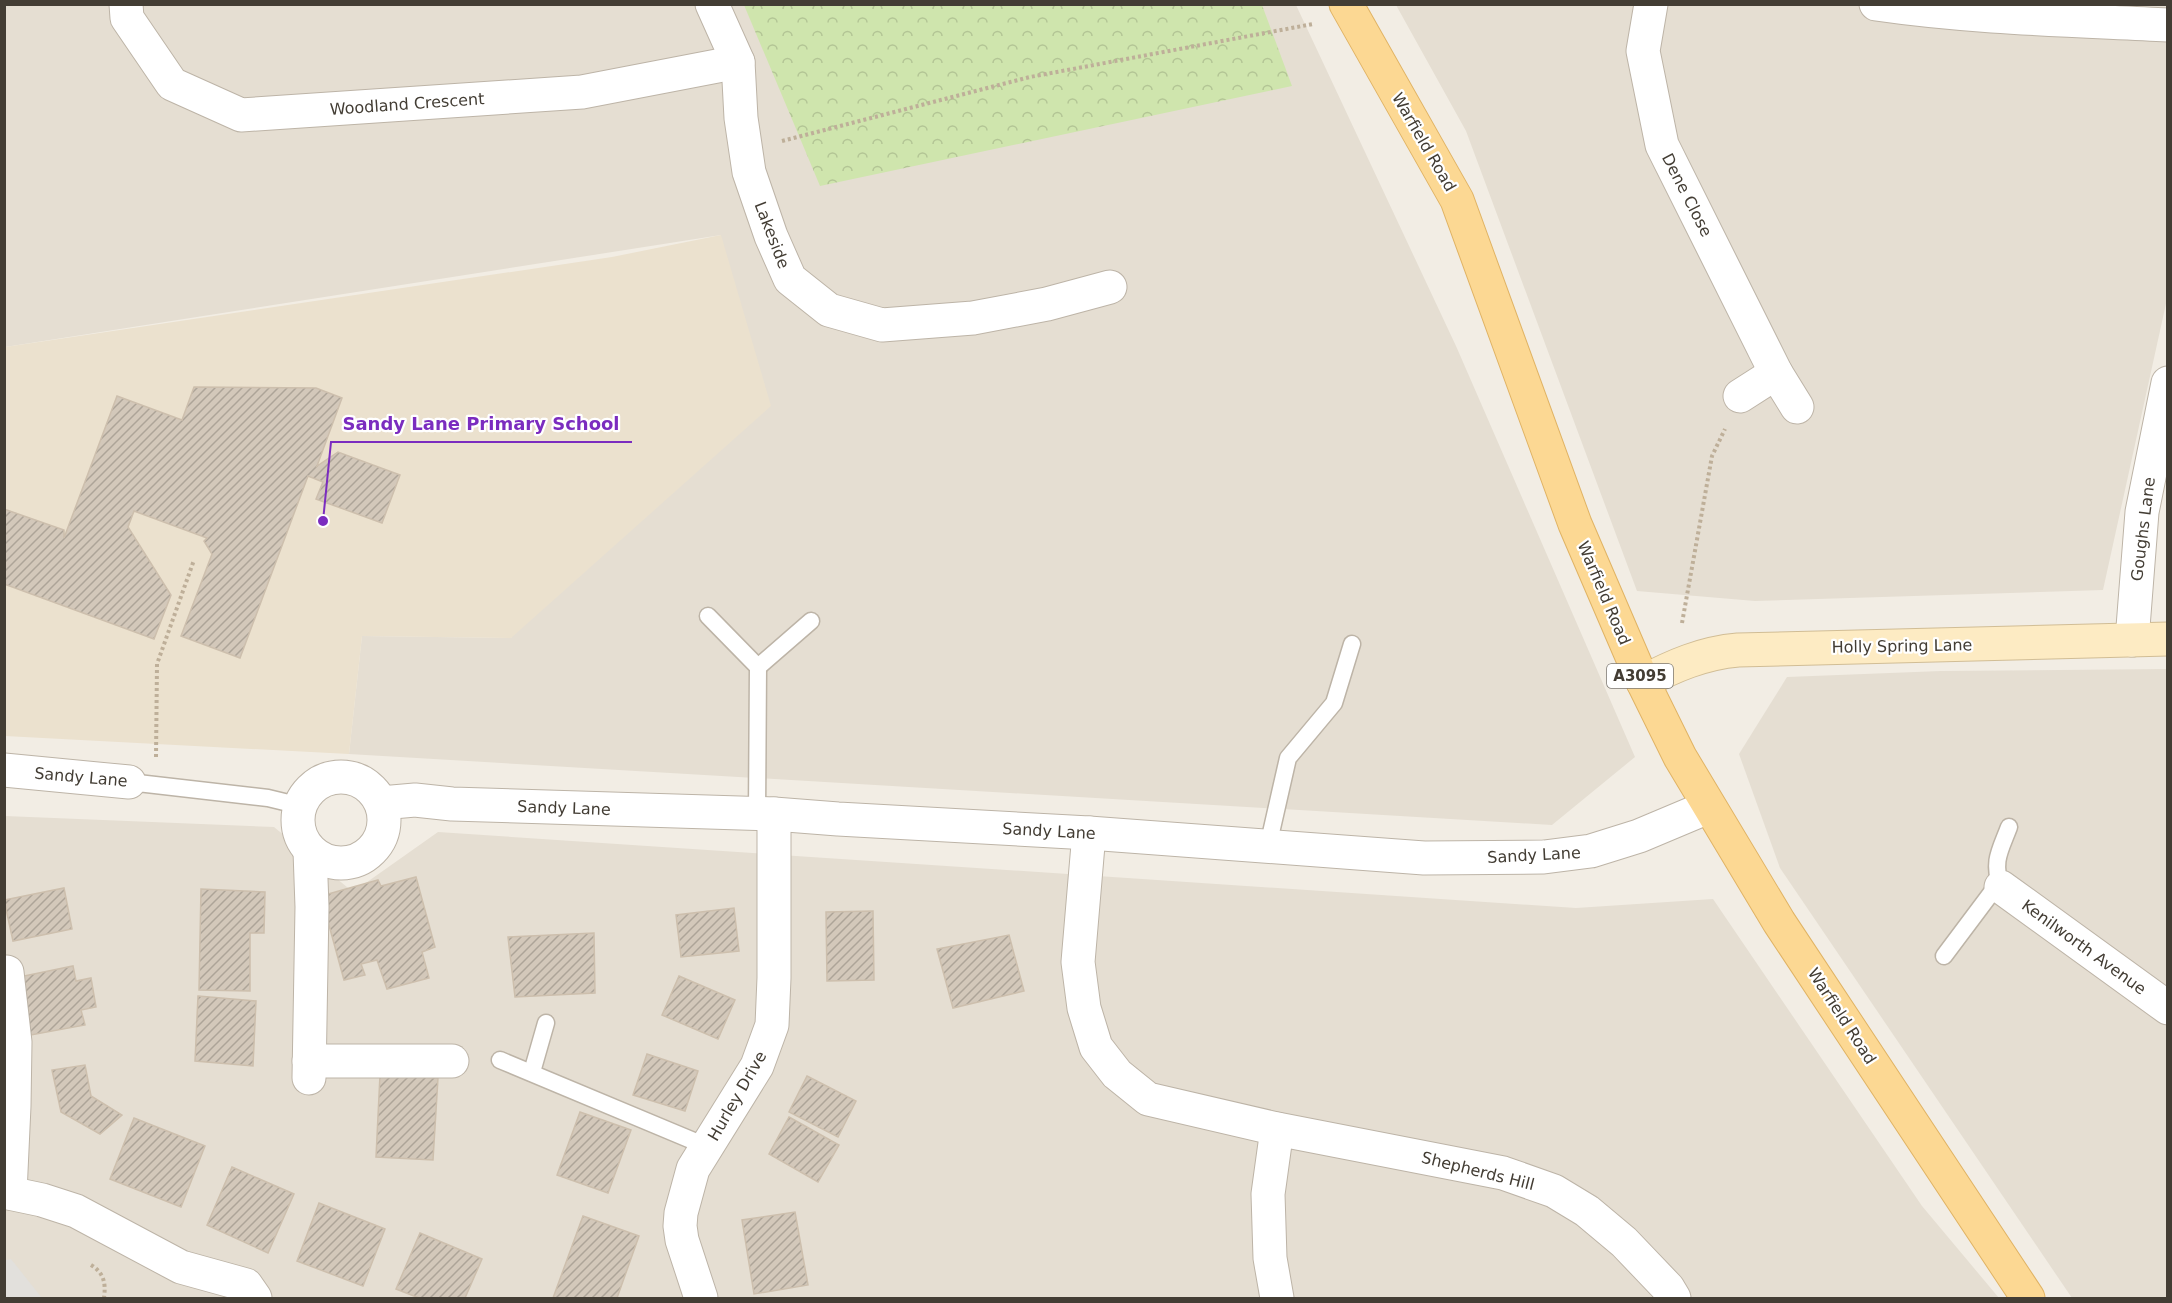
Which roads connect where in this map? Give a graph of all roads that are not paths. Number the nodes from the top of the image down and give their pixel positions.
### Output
1 (126, 4) edge
2 (712, 4) edge
3 (1651, 4) edge
4 (1876, 4) edge
5 (1968, 9) edge
6 (1349, 10) edge
7 (2168, 25) edge
8 (738, 62) junction
9 (1110, 287) dead end
10 (1776, 373) junction
11 (2168, 383) edge
12 (1740, 396) road end
13 (1797, 407) dead end
14 (708, 616) dead end
15 (811, 621) dead end
16 (2168, 639) edge
17 (2132, 640) junction
18 (1353, 644) dead end
19 (758, 667) junction
20 (1642, 682) junction
21 (4, 770) edge
22 (143, 783) joint
23 (381, 803) junction
24 (301, 806) junction
25 (1708, 807) junction
26 (765, 814) junction
27 (2009, 827) dead end
28 (1089, 833) junction
29 (1268, 846) junction
30 (310, 850) junction
31 (2001, 887) junction
32 (1944, 956) dead end
33 (7, 972) dead end
34 (2167, 1007) edge
35 (546, 1023) dead end
36 (500, 1060) dead end
37 (452, 1061) dead end
38 (532, 1072) junction
39 (1277, 1129) junction
40 (708, 1147) junction
41 (7, 1192) edge
42 (255, 1299) edge
43 (701, 1299) edge
44 (1277, 1299) edge
45 (1674, 1299) edge
46 (2028, 1299) edge

1 - 8 street, Woodland Crescent
2 - 8 street, Lakeside
3 - 10 street, Dene Close
4 - 5 street
5 - 7 street
6 - 20 main road, Warfield Road / A3095
8 - 9 street, Lakeside
10 - 12 street
10 - 13 street, Dene Close
11 - 17 street, Goughs Lane
14 - 19 lane
15 - 19 lane
16 - 17 street, Holly Spring Lane
17 - 20 street, Holly Spring Lane
18 - 29 lane
19 - 26 lane
20 - 25 main road, Warfield Road / A3095
21 - 22 street, Sandy Lane
22 - 24 lane, Sandy Lane
23 - 24 street
23 - 26 street, Sandy Lane
23 - 30 street
24 - 30 street
25 - 29 street, Sandy Lane
25 - 46 main road, Warfield Road / A3095
26 - 28 street, Sandy Lane
26 - 40 street, Hurley Drive
27 - 31 lane
28 - 29 street, Sandy Lane
28 - 39 street, Shepherds Hill
30 - 37 street
31 - 32 lane
31 - 34 street, Kenilworth Avenue
33 - 41 street
35 - 38 lane
36 - 38 lane
38 - 40 lane
39 - 44 street
39 - 45 street, Shepherds Hill
40 - 43 street, Hurley Drive
41 - 42 street

